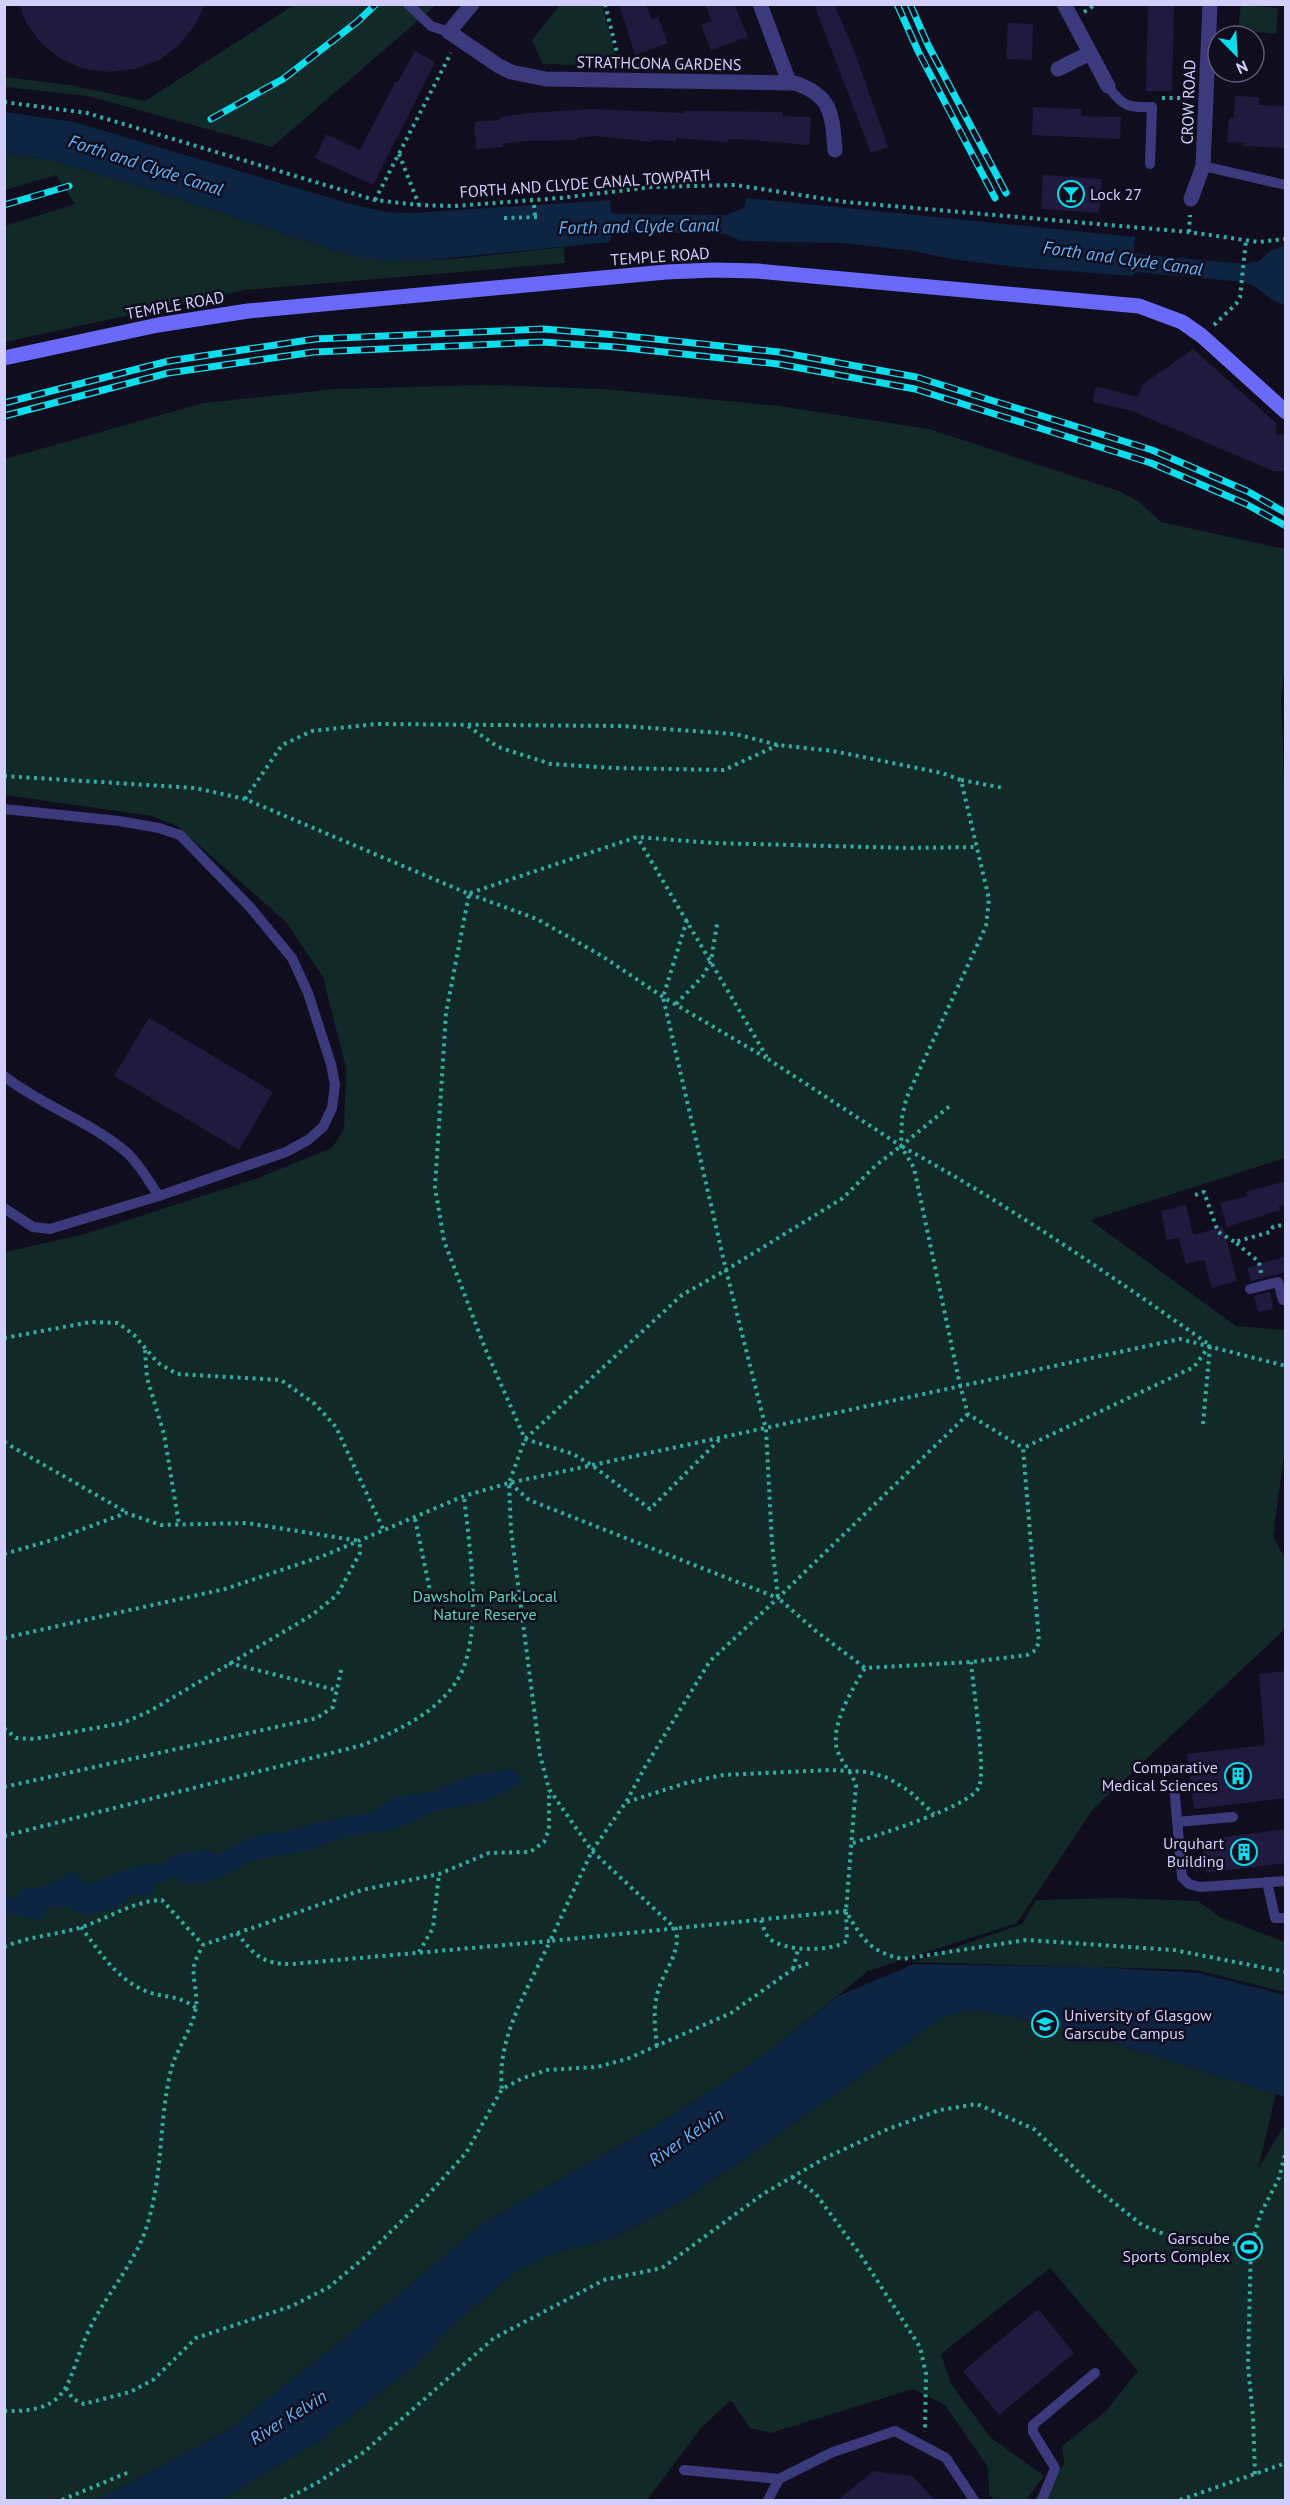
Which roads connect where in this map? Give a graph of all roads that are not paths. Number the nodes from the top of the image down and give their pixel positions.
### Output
1 (472, 4) edge
2 (760, 4) edge
3 (1064, 4) edge
4 (1210, 4) edge
5 (410, 7) edge
6 (454, 35) junction
7 (1090, 52) junction
8 (1059, 69) dead end
9 (789, 82) junction
10 (1108, 86) joint
11 (835, 150) dead end
12 (1150, 164) dead end
13 (1203, 166) junction
14 (1286, 185) edge
15 (1191, 199) dead end
16 (4, 358) edge
17 (1283, 405) edge
18 (4, 809) edge
19 (4, 1076) edge
20 (159, 1196) junction
21 (4, 1208) edge
22 (1250, 1289) dead end
23 (1286, 1300) edge
24 (1174, 1785) dead end
25 (1233, 1817) dead end
26 (1177, 1822) junction
27 (1286, 1881) edge
28 (1267, 1882) junction
29 (1282, 1918) dead end
30 (1095, 2373) dead end
31 (684, 2470) dead end
32 (779, 2479) junction
33 (768, 2500) edge
34 (974, 2500) edge
35 (1042, 2500) edge

1 - 6 street
2 - 9 street
3 - 7 street
4 - 13 street, CROW ROAD
5 - 6 lane
6 - 9 street, STRATHCONA GARDENS
7 - 8 street
7 - 10 street
9 - 11 street, STRATHCONA GARDENS
10 - 12 lane
13 - 14 lane
13 - 15 street, CROW ROAD
16 - 17 street, TEMPLE ROAD
18 - 20 lane
19 - 20 lane
20 - 21 lane
22 - 23 lane
24 - 26 lane
25 - 26 lane
26 - 28 lane
27 - 28 lane
28 - 29 lane
30 - 35 lane
31 - 32 lane
32 - 33 lane
32 - 34 lane

